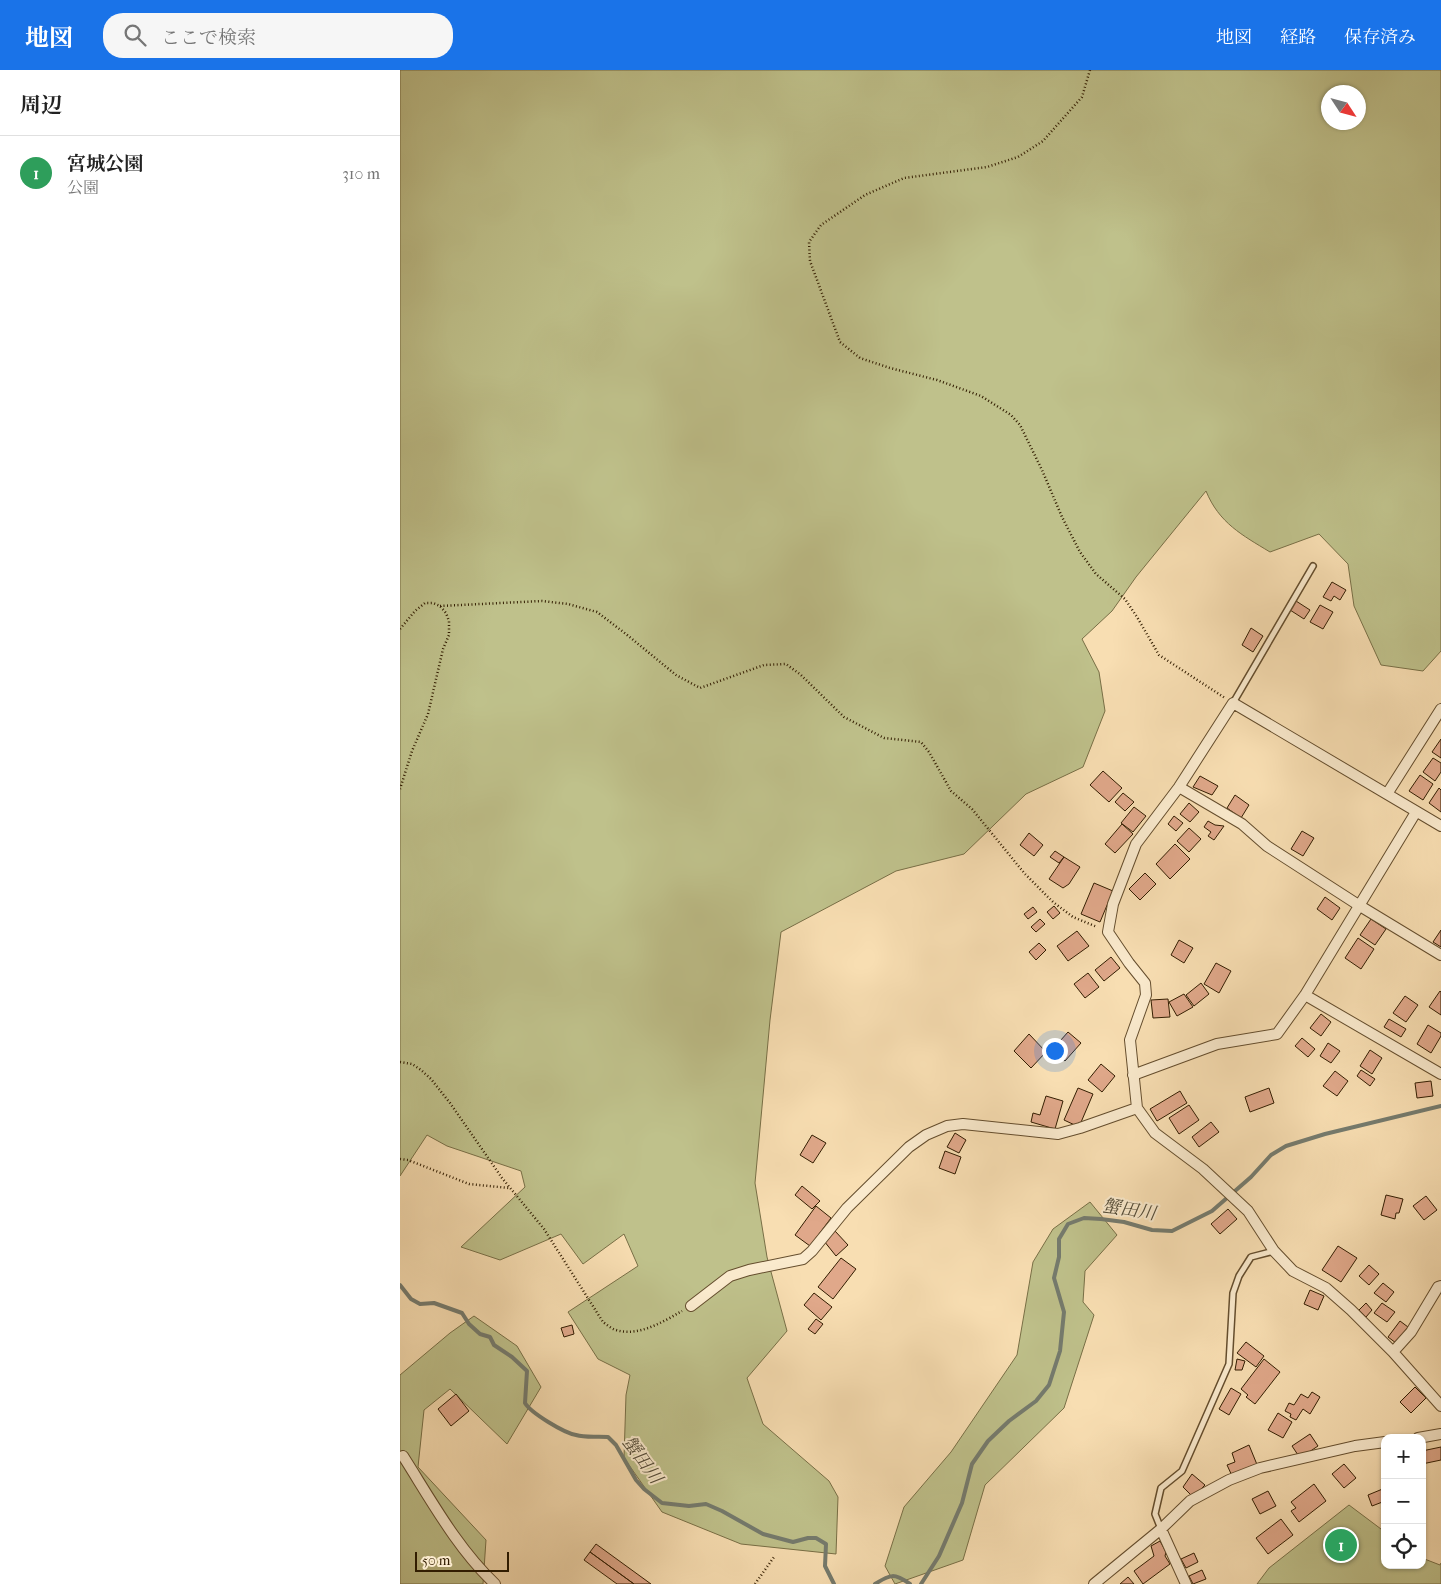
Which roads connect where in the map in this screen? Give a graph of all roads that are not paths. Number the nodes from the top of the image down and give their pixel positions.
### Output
1 (1313, 566) dead end
2 (1233, 703) junction
3 (1441, 709) edge
4 (1179, 788) junction
5 (1387, 794) junction
6 (1416, 812) junction
7 (1441, 826) edge
8 (1360, 906) junction
9 (1441, 956) edge
10 (1305, 994) junction
11 (1441, 1074) edge
12 (1133, 1075) junction
13 (1137, 1108) junction
14 (1274, 1251) junction
15 (1441, 1286) edge
16 (691, 1306) road end
17 (1393, 1352) junction
18 (1441, 1406) edge
19 (1441, 1434) edge
20 (1426, 1437) edge
21 (1381, 1443) edge
22 (403, 1456) dead end
23 (1161, 1530) junction
24 (495, 1584) edge
25 (1094, 1584) edge
26 (1186, 1584) edge

1 - 2 lane
2 - 4 street
2 - 5 street
3 - 5 street
4 - 8 street
4 - 12 street
5 - 6 street
6 - 7 street
6 - 8 street
8 - 9 street
8 - 10 street
10 - 11 street
10 - 12 street
12 - 13 street
13 - 14 street
13 - 16 street
14 - 17 street
14 - 23 lane
15 - 17 street
17 - 18 street
19 - 20 street
21 - 23 street
22 - 24 street
23 - 25 street
23 - 26 street

